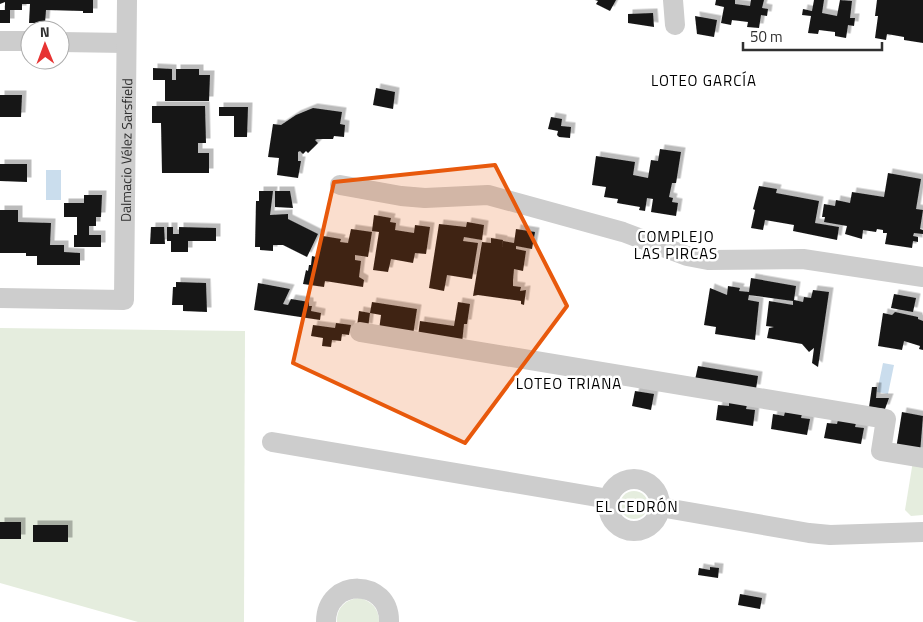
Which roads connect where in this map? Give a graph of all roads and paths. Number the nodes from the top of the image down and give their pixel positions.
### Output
1 (127, 0) edge
2 (674, 0) edge
3 (675, 25) dead end
4 (0, 41) edge
5 (20, 41) edge
6 (70, 42) edge
7 (126, 42) junction
8 (340, 185) dead end
9 (923, 277) edge
10 (0, 298) edge
11 (360, 332) dead end
12 (272, 442) dead end
13 (923, 458) edge
14 (609, 499) junction
15 (660, 507) junction
16 (923, 532) edge
17 (391, 618) edge
18 (326, 622) edge

1 - 7 street, Dalmacio Vélez Sarsfield
2 - 3 street
4 - 5 street
6 - 7 street
7 - 10 street, Dalmacio Vélez Sarsfield
8 - 9 street
11 - 13 street
12 - 14 street
14 - 15 street
14 - 15 street
15 - 16 street
17 - 18 street

